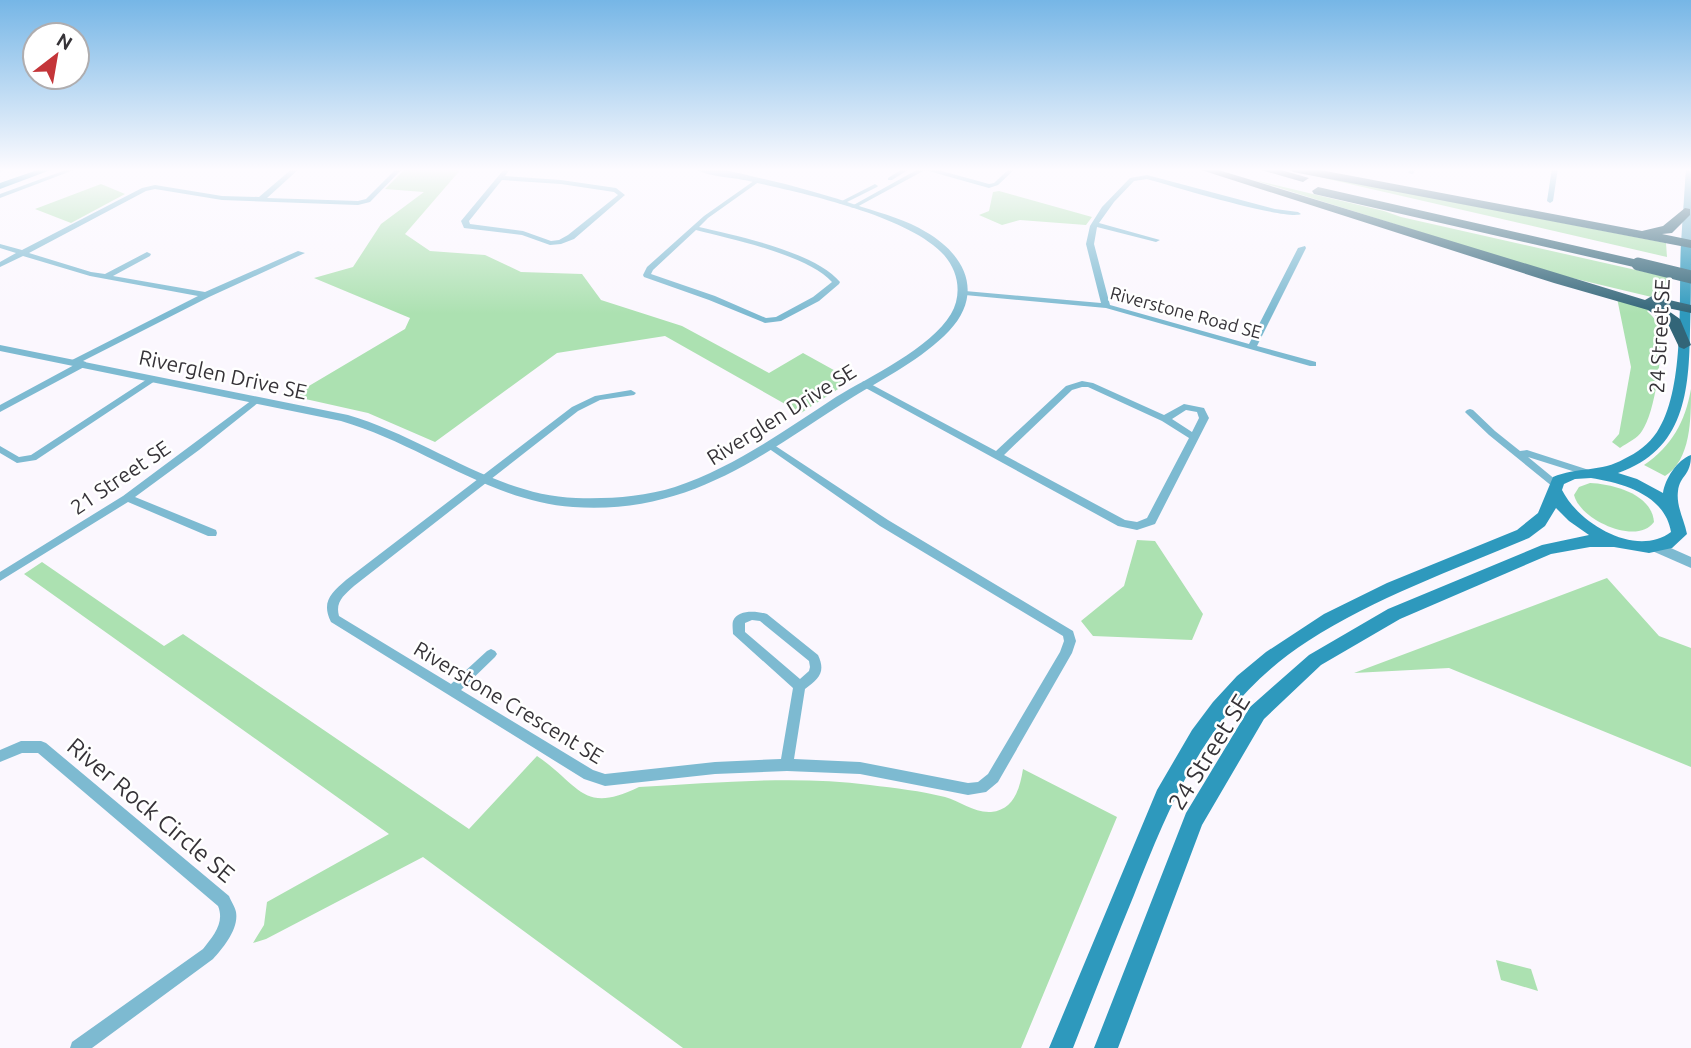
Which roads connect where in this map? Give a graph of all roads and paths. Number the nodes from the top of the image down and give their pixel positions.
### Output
1 (91, 217) edge
2 (468, 217) edge
3 (595, 217) edge
4 (710, 217) edge
5 (880, 217) edge
6 (1101, 217) edge
7 (1358, 217) edge
8 (1442, 217) edge
9 (1461, 217) edge
10 (1553, 217) edge
11 (1680, 217) edge
12 (1685, 217) edge
13 (1095, 224) junction
14 (695, 228) junction
15 (1633, 232) junction
16 (1156, 240) dead end
17 (1688, 244) edge
18 (0, 246) edge
19 (1302, 248) dead end
20 (301, 253) dead end
21 (21, 254) junction
22 (147, 254) dead end
23 (1638, 260) junction
24 (0, 265) edge
25 (1519, 267) junction
26 (1691, 267) edge
27 (106, 277) junction
28 (1691, 277) edge
29 (965, 293) junction
30 (205, 295) junction
31 (1106, 306) junction
32 (1688, 308) edge
33 (1684, 344) junction
34 (1253, 345) junction
35 (0, 348) edge
36 (79, 363) junction
37 (1313, 363) dead end
38 (152, 379) junction
39 (865, 384) junction
40 (631, 393) dead end
41 (256, 400) junction
42 (0, 409) edge
43 (1470, 412) dead end
44 (1165, 419) junction
45 (1194, 437) junction
46 (771, 446) junction
47 (0, 449) edge
48 (1515, 449) junction
49 (997, 456) junction
50 (1691, 460) edge
51 (1592, 473) junction
52 (483, 480) junction
53 (1556, 487) junction
54 (127, 498) junction
55 (1681, 525) edge
56 (212, 533) dead end
57 (1630, 544) junction
58 (1655, 546) junction
59 (1691, 563) edge
60 (0, 577) edge
61 (491, 654) dead end
62 (799, 686) junction
63 (452, 690) junction
64 (0, 756) edge
65 (787, 765) junction
66 (78, 1048) edge
67 (1061, 1048) edge
68 (1106, 1048) edge

1 - 21 street
2 - 3 street
4 - 14 street
5 - 29 street
6 - 13 street
7 - 25 highway
8 - 23 highway
9 - 23 highway
10 - 15 highway
11 - 15 highway
12 - 17 street
13 - 16 street
13 - 31 street
14 - 14 street
15 - 17 highway
17 - 32 main road, 24 Street SE
18 - 21 street
19 - 34 street
20 - 30 street
21 - 24 street
21 - 27 street
22 - 27 street
23 - 26 highway
23 - 28 highway, bridge
25 - 32 highway
25 - 33 highway
27 - 30 street
29 - 31 street, Riverstone Road SE
29 - 39 street, Riverglen Drive SE
30 - 36 street
31 - 34 street, Riverstone Road SE
32 - 33 main road, 24 Street SE
33 - 51 main road, 24 Street SE
34 - 37 street, Riverstone Road SE
35 - 36 street, Riverglen Drive SE
36 - 38 street, Riverglen Drive SE
36 - 42 street
38 - 41 street, Riverglen Drive SE
38 - 47 street
39 - 46 street, Riverglen Drive SE
39 - 49 street
40 - 52 street
41 - 52 street, Riverglen Drive SE
41 - 54 street, 21 Street SE
43 - 48 street
44 - 45 street
44 - 45 street
44 - 49 street
45 - 49 street
46 - 52 street, Riverglen Drive SE
46 - 65 street, Riverstone Crescent SE
48 - 51 street
48 - 53 street
50 - 55 main road
51 - 53 main road, 24 Street SE
51 - 55 main road
52 - 63 street, Riverstone Crescent SE
53 - 57 main road
53 - 67 main road, 24 Street SE
54 - 56 street
54 - 60 street, 21 Street SE
55 - 58 main road
57 - 58 main road
57 - 68 main road, 24 Street SE
58 - 59 street
61 - 63 street
62 - 62 street
62 - 65 street
63 - 65 street, Riverstone Crescent SE
64 - 66 street, River Rock Circle SE

